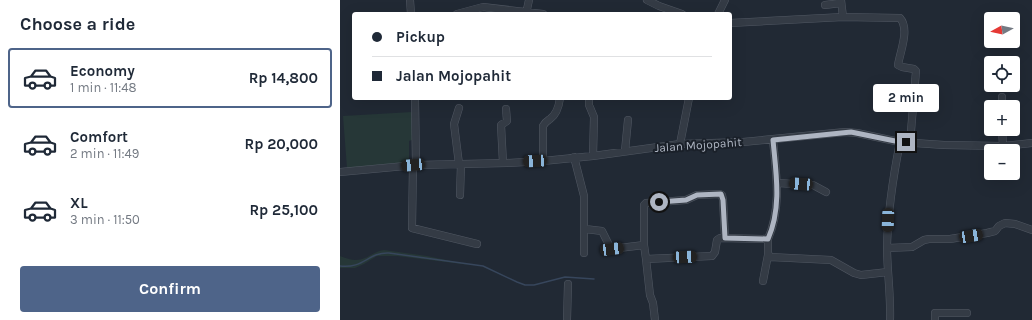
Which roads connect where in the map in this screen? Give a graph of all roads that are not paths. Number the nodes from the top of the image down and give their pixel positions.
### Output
1 (410, 0) edge
2 (529, 0) edge
3 (647, 0) edge
4 (725, 0) edge
5 (841, 2) edge
6 (824, 5) dead end
7 (665, 11) edge
8 (411, 12) edge
9 (464, 12) edge
10 (519, 12) edge
11 (526, 12) edge
12 (719, 12) edge
13 (843, 17) junction
14 (732, 24) edge
15 (415, 100) edge
16 (560, 100) edge
17 (589, 100) edge
18 (689, 100) edge
19 (459, 108) dead end
20 (506, 109) dead end
21 (628, 120) dead end
22 (773, 140) junction
23 (900, 142) junction
24 (910, 143) junction
25 (1032, 143) edge
26 (680, 144) junction
27 (1020, 144) edge
28 (984, 146) edge
29 (625, 151) junction
30 (593, 156) junction
31 (574, 158) junction
32 (543, 161) junction
33 (503, 163) junction
34 (460, 164) junction
35 (414, 165) junction
36 (340, 172) edge
37 (777, 183) junction
38 (826, 192) dead end
39 (460, 195) dead end
40 (585, 229) junction
41 (1032, 230) edge
42 (725, 238) junction
43 (768, 239) junction
44 (477, 244) dead end
45 (644, 245) junction
46 (887, 248) junction
47 (584, 253) dead end
48 (768, 255) junction
49 (646, 259) junction
50 (888, 272) junction
51 (763, 281) dead end
52 (568, 284) dead end
53 (967, 313) dead end
54 (567, 320) edge
55 (655, 320) edge
56 (890, 320) edge
57 (934, 320) edge

1 - 8 street
2 - 11 street
3 - 7 street
4 - 12 street
5 - 6 street
5 - 13 street
9 - 10 street
13 - 14 street
13 - 24 street
15 - 35 street
16 - 32 street
17 - 30 street
18 - 26 street
19 - 34 street
20 - 33 street
21 - 29 street
22 - 23 street, Jalan Mojopahit
22 - 26 street, Jalan Mojopahit
22 - 37 street
23 - 24 street, Jalan Mojopahit
23 - 46 street
24 - 28 street, Jalan Mojopahit
25 - 27 street, Jalan Mojopahit
26 - 29 street, Jalan Mojopahit
29 - 30 street, Jalan Mojopahit
30 - 31 street, Jalan Mojopahit
31 - 32 street, Jalan Mojopahit
31 - 40 street
32 - 33 street, Jalan Mojopahit
33 - 34 street, Jalan Mojopahit
34 - 35 street, Jalan Mojopahit
34 - 39 street
35 - 36 street, Jalan Mojopahit
35 - 44 street
37 - 38 street
37 - 43 street
40 - 45 street
40 - 47 street
41 - 46 street
42 - 43 street
42 - 45 street
42 - 49 street
43 - 48 street
45 - 49 street
46 - 50 street
48 - 50 street
48 - 51 street
49 - 55 street
50 - 56 street
52 - 54 street
53 - 57 street

